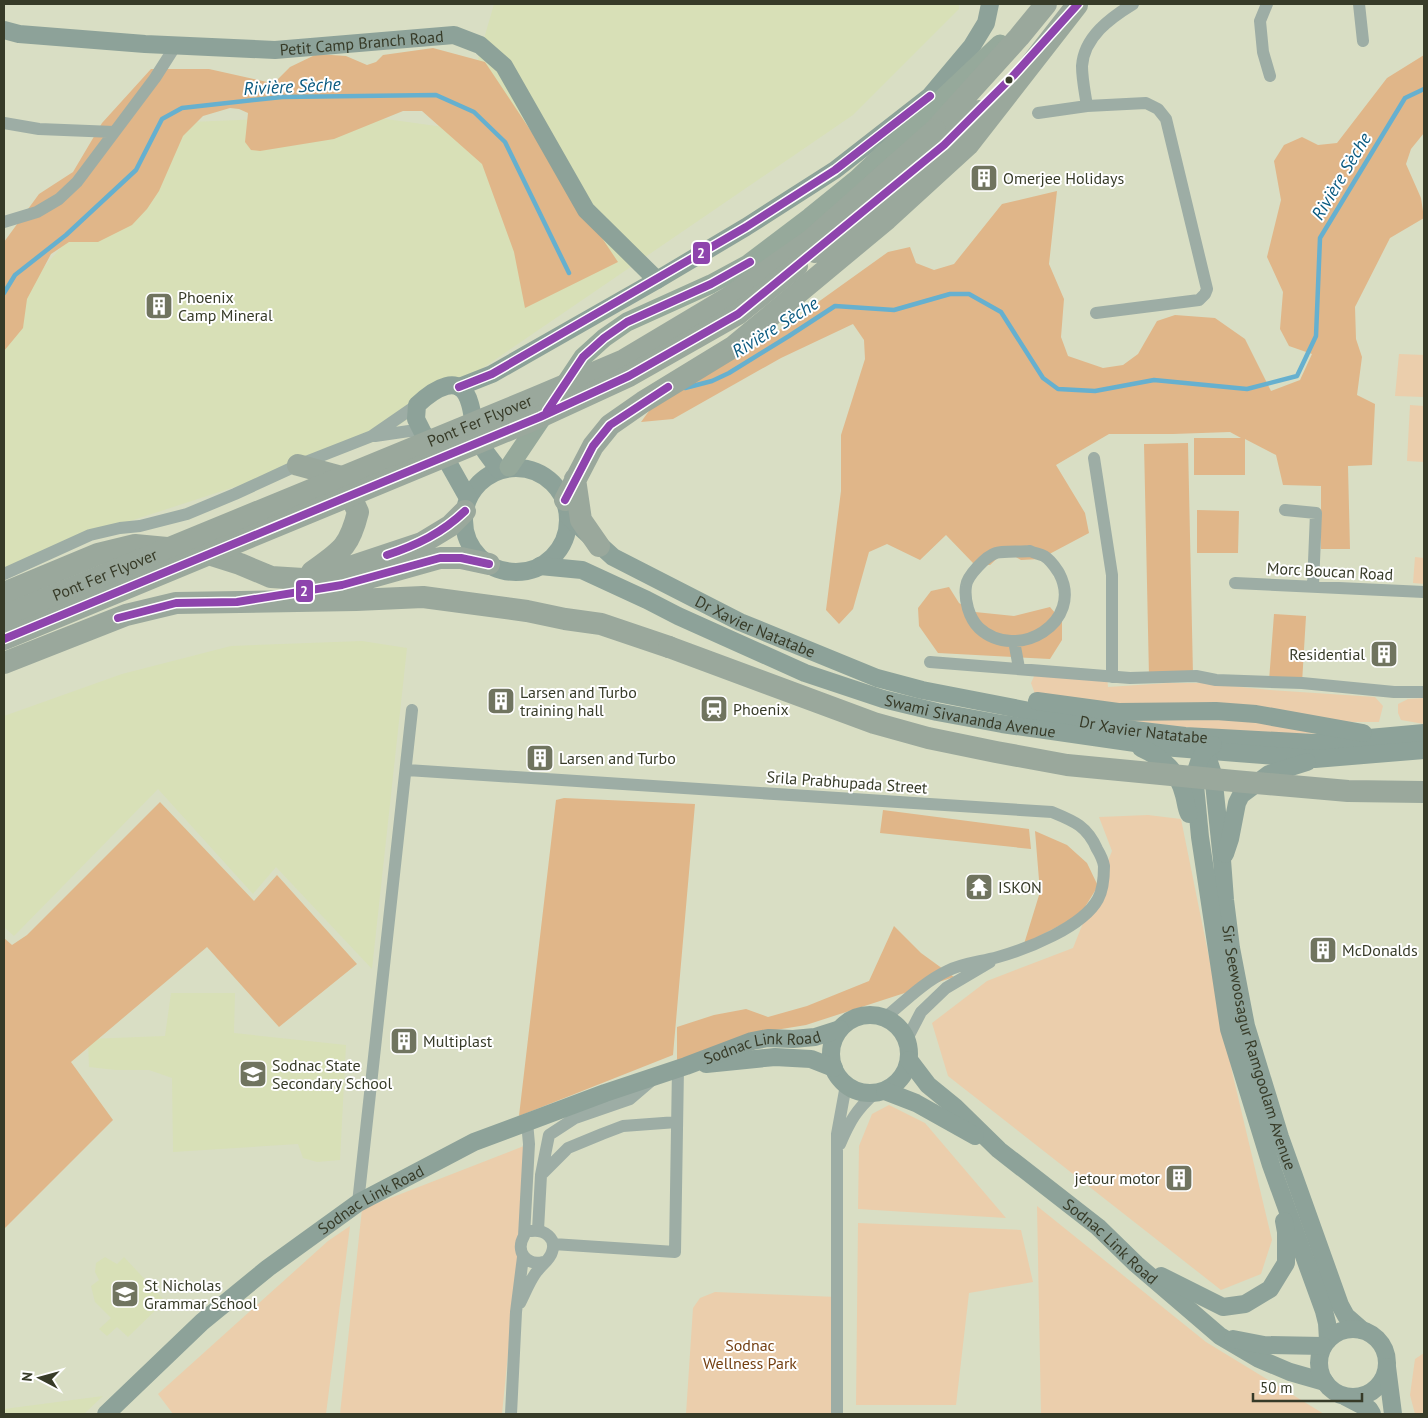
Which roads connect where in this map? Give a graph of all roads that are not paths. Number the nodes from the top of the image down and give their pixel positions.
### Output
1 (990, 4) edge
2 (1033, 4) edge
3 (1038, 4) edge
4 (1046, 4) edge
5 (1133, 4) edge
6 (1267, 4) edge
7 (1359, 4) edge
8 (1077, 5) edge
9 (4, 30) edge
10 (1019, 37) junction
11 (1363, 41) dead end
12 (176, 46) junction
13 (1270, 76) dead end
14 (1087, 106) junction
15 (1038, 113) dead end
16 (4, 123) edge
17 (114, 132) junction
18 (939, 138) junction
19 (4, 222) edge
20 (657, 280) junction
21 (1096, 313) dead end
22 (492, 374) junction
23 (459, 387) junction
24 (470, 403) junction
25 (417, 405) junction
26 (423, 433) junction
27 (372, 436) junction
28 (1094, 458) dead end
29 (298, 466) junction
30 (504, 469) junction
31 (575, 479) junction
32 (467, 504) junction
33 (567, 509) junction
34 (1285, 510) dead end
35 (599, 546) junction
36 (489, 564) junction
37 (540, 566) junction
38 (4, 574) edge
39 (304, 579) junction
40 (1235, 583) dead end
41 (1313, 586) junction
42 (1424, 592) edge
43 (4, 593) edge
44 (237, 602) junction
45 (4, 616) edge
46 (4, 639) edge
47 (1014, 641) junction
48 (930, 662) dead end
49 (4, 663) edge
50 (1019, 668) junction
51 (1112, 677) junction
52 (922, 690) junction
53 (1424, 692) edge
54 (412, 710) dead end
55 (1424, 733) edge
56 (1185, 736) junction
57 (1383, 736) junction
58 (1230, 740) junction
59 (1124, 742) junction
60 (1205, 750) junction
61 (1424, 750) edge
62 (1314, 759) junction
63 (406, 770) junction
64 (1424, 792) edge
65 (1200, 837) junction
66 (1222, 860) junction
67 (996, 958) junction
68 (886, 1017) junction
69 (840, 1029) junction
70 (907, 1039) junction
71 (910, 1060) junction
72 (682, 1067) junction
73 (834, 1068) junction
74 (659, 1074) junction
75 (846, 1085) junction
76 (880, 1092) junction
77 (527, 1122) junction
78 (677, 1122) junction
79 (546, 1146) junction
80 (999, 1150) junction
81 (837, 1151) junction
82 (1271, 1165) junction
83 (541, 1174) junction
84 (358, 1203) junction
85 (538, 1230) junction
86 (524, 1236) junction
87 (553, 1244) junction
88 (524, 1257) junction
89 (543, 1262) junction
90 (1136, 1264) junction
91 (516, 1312) junction
92 (1362, 1330) junction
93 (1220, 1336) junction
94 (1326, 1343) junction
95 (1387, 1367) junction
96 (1325, 1382) junction
97 (1345, 1396) junction
98 (106, 1414) edge
99 (511, 1414) edge
100 (837, 1414) edge
101 (1372, 1414) edge
102 (1393, 1414) edge

1 - 20 main road
2 - 30 main road
3 - 10 highway
4 - 10 highway
5 - 14 street
6 - 13 street
7 - 11 street
8 - 18 highway
8 - 31 highway
9 - 12 main road, Petit Camp Branch Road
10 - 18 highway
12 - 17 street
12 - 20 main road, Petit Camp Branch Road
14 - 15 street
14 - 21 street
16 - 17 street
17 - 19 street
18 - 45 highway, Pont Fer Flyover, bridge
18 - 46 highway, Pont Fer Flyover, bridge
20 - 22 main road
22 - 23 main road
22 - 24 main road
23 - 24 main road
23 - 25 main road
24 - 30 main road
25 - 26 main road
25 - 27 street
26 - 27 street
26 - 32 main road
27 - 29 street
28 - 51 street
29 - 38 street
29 - 39 highway
30 - 32 main road
30 - 33 main road
31 - 33 highway
31 - 35 highway
32 - 36 main road
32 - 39 highway
33 - 35 main road, Dr Xavier Natatabe
33 - 37 main road
34 - 41 street
35 - 52 main road, Dr Xavier Natatabe
36 - 37 main road
36 - 44 highway
37 - 59 main road, Swami Sivananda Avenue
39 - 43 highway
40 - 41 street, Morc Boucan Road
41 - 42 street, Morc Boucan Road
44 - 49 highway
44 - 64 highway, bridge
47 - 47 street
47 - 50 street
48 - 50 street
50 - 51 street
51 - 53 street
52 - 56 main road, Dr Xavier Natatabe
52 - 57 main road
54 - 63 street
55 - 57 main road, Dr Xavier Natatabe
56 - 58 main road, Dr Xavier Natatabe
56 - 60 main road
57 - 58 main road, Dr Xavier Natatabe
58 - 60 main road
59 - 60 main road, Swami Sivananda Avenue
59 - 65 main road
60 - 62 main road, Swami Sivananda Avenue
60 - 65 main road
60 - 66 main road, Sir Seewoosagur Ramgoolam Avenue
61 - 62 main road, Swami Sivananda Avenue
62 - 66 main road
63 - 67 street, Srila Prabhupada Street
63 - 84 street
65 - 82 main road, Sir Seewoosagur Ramgoolam Avenue
66 - 92 main road, Sir Seewoosagur Ramgoolam Avenue
67 - 68 street
67 - 70 street
68 - 69 main road
68 - 70 main road
69 - 72 main road, Sodnac Link Road
69 - 73 main road
70 - 71 main road
71 - 76 main road
71 - 80 main road, Sodnac Link Road
72 - 73 main road, Sodnac Link Road
72 - 74 main road, Sodnac Link Road
72 - 78 street
73 - 75 main road
74 - 77 main road, Sodnac Link Road
74 - 79 street
75 - 76 main road
75 - 81 street
76 - 80 main road, Sodnac Link Road
76 - 81 street
77 - 79 street
77 - 84 main road, Sodnac Link Road
77 - 86 street
78 - 83 street
78 - 87 street
79 - 83 street
80 - 90 main road, Sodnac Link Road
81 - 100 street
82 - 90 main road
82 - 94 main road, Sir Seewoosagur Ramgoolam Avenue
83 - 85 street
84 - 98 main road, Sodnac Link Road
85 - 86 street
85 - 87 street
86 - 88 street
87 - 89 street
88 - 89 street
88 - 91 street
89 - 91 street
90 - 93 main road, Sodnac Link Road
91 - 99 street
92 - 94 main road
92 - 95 main road
93 - 94 main road, Sodnac Link Road
93 - 96 main road, Sodnac Link Road
94 - 96 main road
95 - 97 main road
95 - 102 main road
96 - 97 main road
97 - 101 main road

